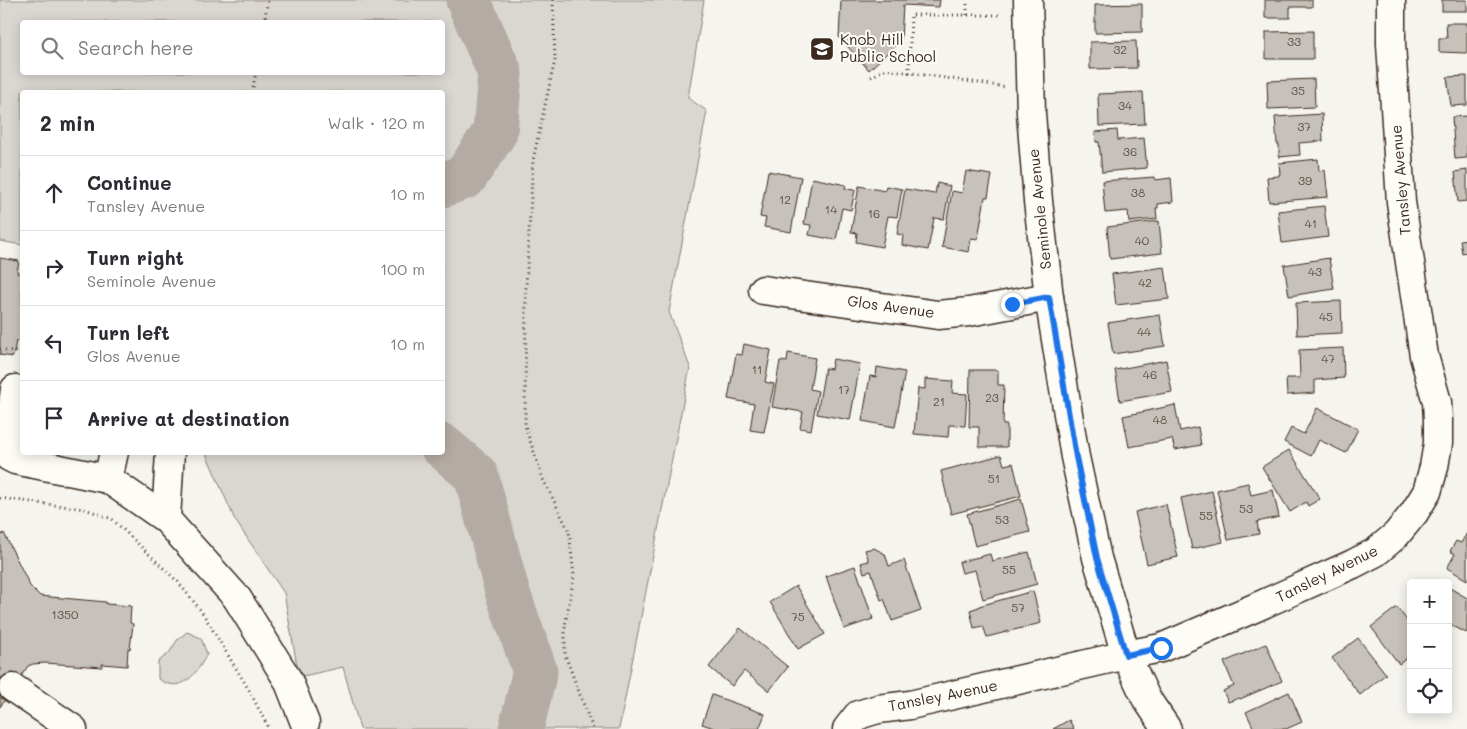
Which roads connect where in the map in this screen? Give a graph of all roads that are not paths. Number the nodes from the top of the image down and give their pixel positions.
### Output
1 (1028, 0) edge
2 (1391, 0) edge
3 (762, 290) dead end
4 (1049, 297) junction
5 (13, 389) edge
6 (113, 455) edge
7 (170, 455) edge
8 (108, 479) junction
9 (166, 519) junction
10 (1126, 655) junction
11 (13, 688) dead end
12 (300, 727) edge
13 (73, 729) edge
14 (847, 729) edge
15 (1167, 729) edge

1 - 4 street, Seminole Avenue
2 - 10 street, Tansley Avenue
3 - 4 street, Glos Avenue
4 - 10 street, Seminole Avenue
5 - 8 street
6 - 8 street
7 - 9 street
8 - 9 street
9 - 12 street
10 - 14 street, Tansley Avenue
10 - 15 street, Seminole Avenue
11 - 13 street

